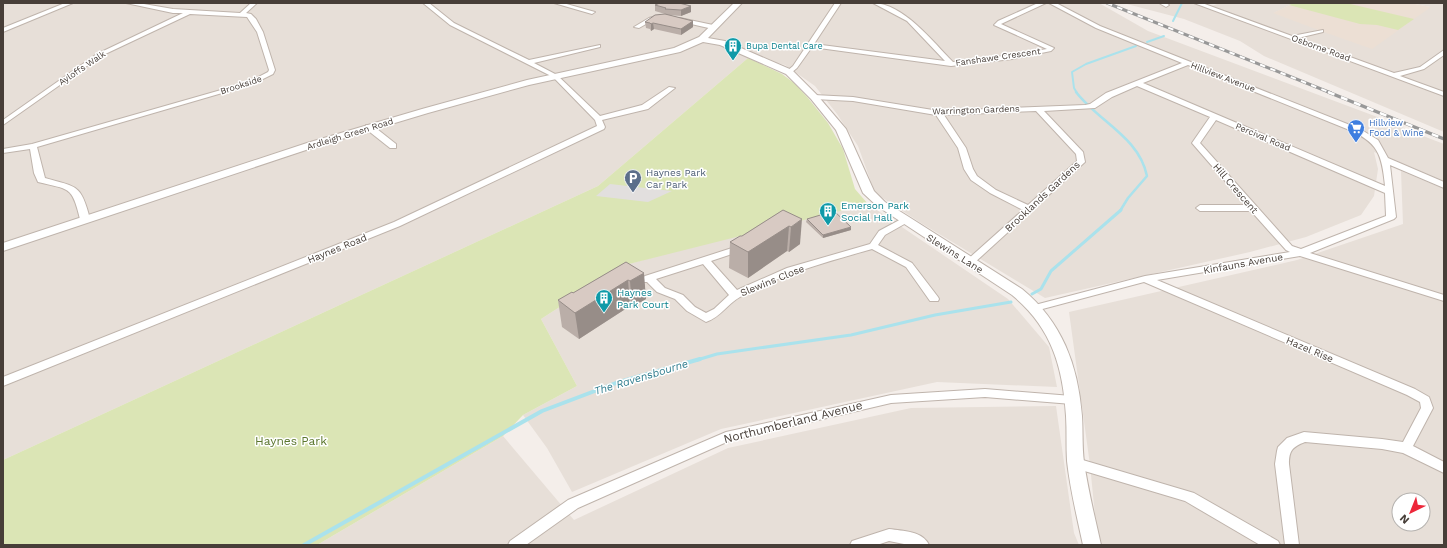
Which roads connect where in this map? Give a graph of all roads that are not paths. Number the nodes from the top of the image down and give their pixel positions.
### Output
1 (70, 3) edge
2 (129, 3) edge
3 (254, 3) edge
4 (426, 3) edge
5 (557, 3) edge
6 (738, 3) edge
7 (838, 3) edge
8 (876, 3) edge
9 (1043, 3) edge
10 (1052, 3) edge
11 (1197, 3) edge
12 (1218, 4) edge
13 (1209, 7) junction
14 (189, 12) junction
15 (592, 12) dead end
16 (242, 13) junction
17 (660, 18) edge
18 (674, 19) edge
19 (637, 27) dead end
20 (713, 27) junction
21 (3, 30) edge
22 (1321, 32) dead end
23 (1292, 38) junction
24 (702, 39) junction
25 (810, 45) junction
26 (598, 46) dead end
27 (1444, 52) edge
28 (528, 62) junction
29 (1187, 63) junction
30 (951, 64) junction
31 (789, 72) junction
32 (1394, 75) junction
33 (556, 76) junction
34 (1139, 84) junction
35 (671, 88) dead end
36 (1444, 94) edge
37 (814, 97) junction
38 (1036, 108) junction
39 (939, 113) junction
40 (1215, 116) junction
41 (598, 119) junction
42 (3, 123) edge
43 (369, 127) junction
44 (33, 146) junction
45 (393, 146) dead end
46 (3, 151) edge
47 (1385, 160) junction
48 (1444, 185) edge
49 (1388, 190) junction
50 (1200, 208) dead end
51 (1253, 208) junction
52 (1029, 209) junction
53 (85, 219) junction
54 (905, 220) junction
55 (873, 246) junction
56 (3, 247) edge
57 (732, 250) edge
58 (1300, 253) junction
59 (704, 260) junction
60 (970, 262) junction
61 (649, 278) junction
62 (1145, 279) junction
63 (637, 284) edge
64 (735, 295) junction
65 (1444, 298) edge
66 (934, 299) dead end
67 (1035, 308) junction
68 (3, 382) edge
69 (1072, 400) junction
70 (1406, 448) junction
71 (1076, 463) junction
72 (1444, 468) edge
73 (515, 545) edge
74 (857, 545) edge
75 (922, 545) edge
76 (1092, 545) edge
77 (1273, 545) edge
78 (1292, 545) edge

1 - 21 street
2 - 14 street
3 - 16 street
4 - 28 street
5 - 15 street
6 - 20 street
7 - 25 street
8 - 30 street
9 - 30 street, Fanshawe Crescent
10 - 29 street, Hillview Avenue
11 - 13 street, Osborne Road
12 - 13 street
13 - 23 street, Osborne Road
14 - 16 street
14 - 42 street, Ayloffs Walk
16 - 44 street, Brookside
17 - 19 street
18 - 20 street
20 - 24 street
22 - 23 street
23 - 32 street, Osborne Road
24 - 31 street, Slewins Lane
24 - 33 street, Ardleigh Green Road
25 - 30 street, Fanshawe Crescent
25 - 31 street
26 - 28 street
27 - 32 street
28 - 33 street
29 - 34 street
29 - 47 street, Hillview Avenue
31 - 37 street, Slewins Lane
32 - 36 street, Osborne Road
33 - 41 street
33 - 43 street, Ardleigh Green Road
34 - 38 street, Warrington Gardens
34 - 40 street, Percival Road
35 - 41 street
37 - 39 street, Warrington Gardens
37 - 54 street, Slewins Lane
38 - 39 street, Warrington Gardens
38 - 52 street, Brooklands Gardens
39 - 52 street
40 - 49 street, Percival Road
40 - 51 street, Hill Crescent
41 - 68 street, Haynes Road
43 - 45 street
43 - 53 street, Ardleigh Green Road
44 - 46 street
44 - 53 street
47 - 48 street
47 - 49 street, Kinfauns Avenue
49 - 58 street, Kinfauns Avenue
50 - 51 street
51 - 58 street, Hill Crescent
52 - 60 street, Brooklands Gardens
53 - 56 street, Ardleigh Green Road
54 - 55 street
54 - 60 street, Slewins Lane
55 - 64 street, Slewins Close
55 - 66 street
57 - 59 street
58 - 62 street, Kinfauns Avenue
58 - 65 street
59 - 61 street
59 - 64 street
60 - 67 street, Slewins Lane
61 - 63 street
61 - 64 street, Slewins Close
62 - 67 street, Kinfauns Avenue
62 - 70 street, Hazel Rise
67 - 69 street, Slewins Lane
69 - 71 street, Slewins Lane
69 - 73 street, Northumberland Avenue
70 - 72 street
70 - 78 street
71 - 76 street, Slewins Lane
71 - 77 street
74 - 75 street

